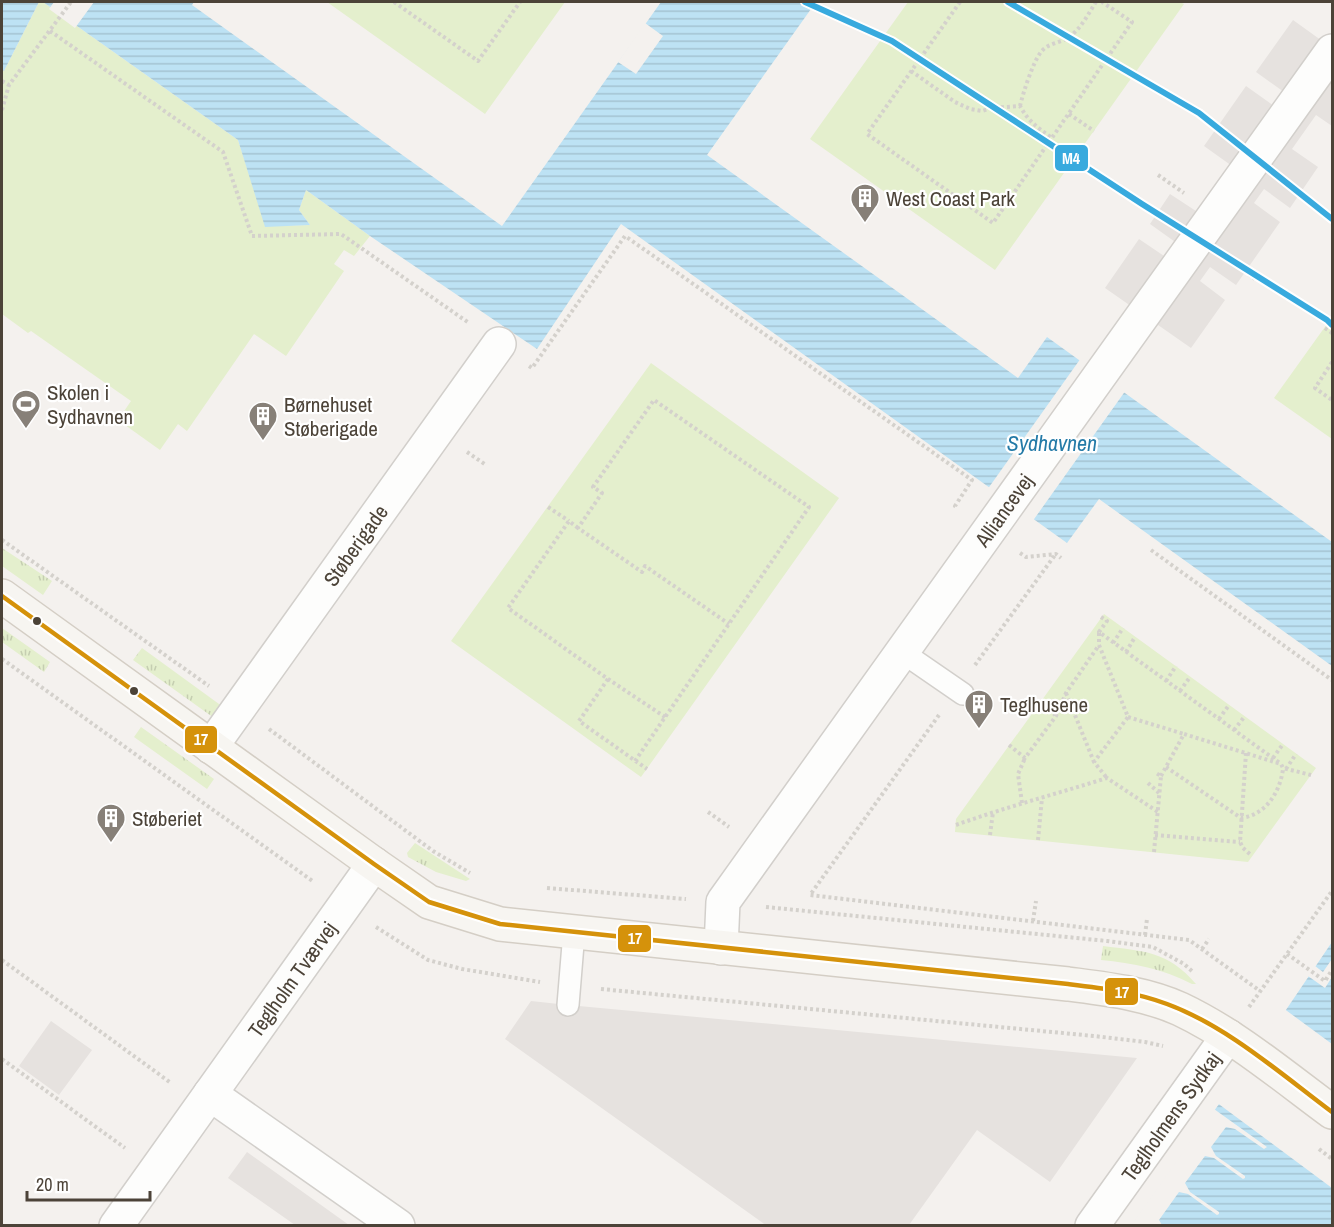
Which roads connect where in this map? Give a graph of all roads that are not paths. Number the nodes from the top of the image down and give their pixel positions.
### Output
1 (1332, 51) edge
2 (498, 344) road end
3 (2, 596) edge
4 (902, 652) junction
5 (960, 692) road end
6 (211, 747) junction
7 (374, 864) junction
8 (574, 932) junction
9 (720, 948) junction
10 (568, 1005) dead end
11 (1235, 1041) junction
12 (206, 1100) junction
13 (1332, 1112) edge
14 (116, 1226) edge
15 (398, 1226) edge
16 (1092, 1226) edge

1 - 4 street, Alliancevej
2 - 6 street, Støberigade
3 - 6 street
4 - 5 lane
4 - 9 street, Alliancevej
6 - 7 street
7 - 8 street
7 - 12 street, Teglholm Tværvej
8 - 9 street
8 - 10 lane
9 - 11 street
11 - 13 street
11 - 16 street, Teglholmens Sydkaj
12 - 14 street, Teglholm Tværvej
12 - 15 street

